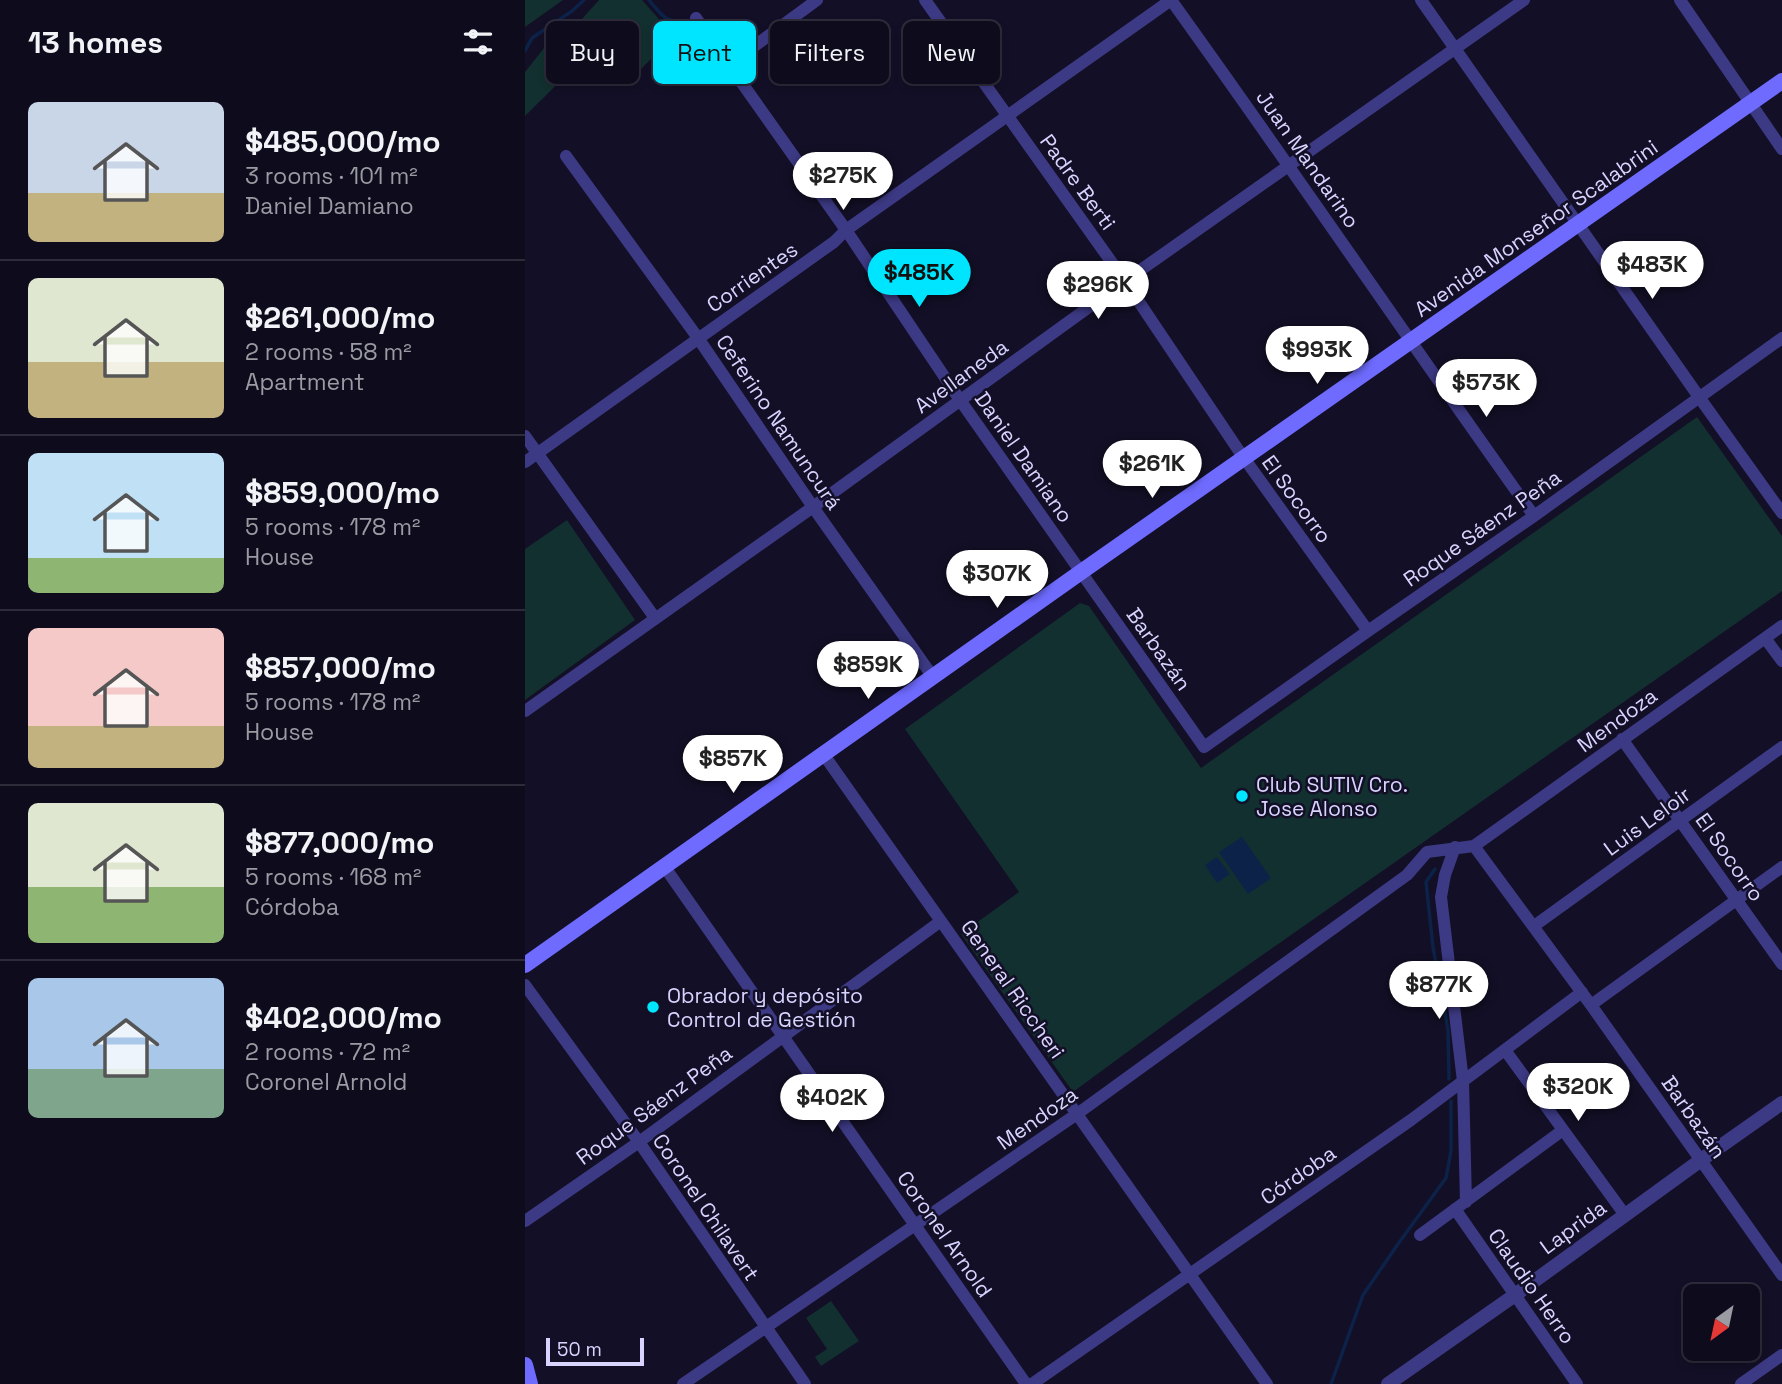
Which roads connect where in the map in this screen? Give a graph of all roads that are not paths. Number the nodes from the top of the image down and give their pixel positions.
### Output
1 (817, 0) edge
2 (925, 0) edge
3 (1171, 0) edge
4 (1421, 0) edge
5 (1524, 0) edge
6 (1680, 0) edge
7 (696, 18) dead end
8 (698, 21) edge
9 (756, 45) edge
10 (1455, 48) junction
11 (1782, 81) edge
12 (744, 84) edge
13 (1750, 103) junction
14 (1007, 116) junction
15 (1782, 149) edge
16 (566, 156) dead end
17 (1289, 164) junction
18 (1578, 225) junction
19 (846, 230) junction
20 (1125, 281) junction
21 (698, 338) junction
22 (1782, 338) edge
23 (1411, 342) junction
24 (1699, 397) junction
25 (960, 400) junction
26 (525, 436) edge
27 (537, 454) junction
28 (1244, 458) junction
29 (525, 463) edge
30 (813, 507) junction
31 (1782, 513) edge
32 (1534, 516) junction
33 (1081, 572) junction
34 (655, 618) junction
35 (1782, 626) edge
36 (1368, 631) junction
37 (1765, 638) junction
38 (1782, 661) edge
39 (933, 677) junction
40 (525, 711) edge
41 (1622, 739) junction
42 (1204, 747) joint
43 (1782, 747) edge
44 (824, 755) junction
45 (1680, 820) junction
46 (1474, 846) junction
47 (1455, 847) junction
48 (664, 866) junction
49 (1782, 867) edge
50 (1736, 900) junction
51 (941, 921) junction
52 (1534, 926) junction
53 (1782, 964) edge
54 (525, 965) edge
55 (525, 985) edge
56 (1582, 992) junction
57 (1591, 1004) junction
58 (783, 1035) junction
59 (1505, 1050) junction
60 (1462, 1081) junction
61 (1782, 1103) edge
62 (1077, 1114) junction
63 (1563, 1130) junction
64 (639, 1142) junction
65 (1701, 1160) junction
66 (1461, 1205) junction
67 (1625, 1215) junction
68 (525, 1222) edge
69 (916, 1226) junction
70 (1420, 1236) dead end
71 (1189, 1273) junction
72 (1782, 1275) edge
73 (1515, 1295) junction
74 (765, 1327) junction
75 (1782, 1355) edge
76 (525, 1365) edge
77 (530, 1384) edge
78 (683, 1384) edge
79 (805, 1384) edge
80 (1026, 1384) edge
81 (1032, 1384) edge
82 (1267, 1384) edge
83 (1388, 1384) edge
84 (1577, 1384) edge
85 (1741, 1384) edge

1 - 9 street
2 - 14 street, Padre Berti
3 - 14 street, Corrientes
3 - 17 street, Juan Mandarino
4 - 10 street
5 - 10 street, Avellaneda
6 - 13 street
7 - 8 street, Daniel Damiano
10 - 17 street, Avellaneda
10 - 18 street
11 - 13 main road, Avenida Monseñor Scalabrini
12 - 19 street, Daniel Damiano
13 - 15 street
13 - 18 main road, Avenida Monseñor Scalabrini
14 - 19 street, Corrientes
14 - 20 street, Padre Berti
16 - 21 street, Ceferino Namuncurá
17 - 20 street, Avellaneda
17 - 23 street, Juan Mandarino
18 - 23 main road, Avenida Monseñor Scalabrini
18 - 24 street
19 - 21 street, Corrientes
19 - 25 street, Daniel Damiano
20 - 25 street, Avellaneda
20 - 28 street, Padre Berti
21 - 27 street, Corrientes
21 - 30 street, Ceferino Namuncurá
22 - 24 street, Roque Sáenz Peña
23 - 28 main road, Avenida Monseñor Scalabrini
23 - 32 street, Juan Mandarino
24 - 31 street
24 - 32 street, Roque Sáenz Peña
25 - 30 street, Avellaneda
25 - 33 street, Daniel Damiano
26 - 27 street
27 - 29 street, Corrientes
27 - 34 street
28 - 33 main road, Avenida Monseñor Scalabrini
28 - 36 street, El Socorro
30 - 34 street, Avellaneda
30 - 39 street, Ceferino Namuncurá
32 - 36 street, Roque Sáenz Peña
33 - 39 main road, Avenida Monseñor Scalabrini
33 - 42 street, Barbazán
34 - 40 street, Avellaneda
35 - 37 street, Mendoza
36 - 42 street, Roque Sáenz Peña
37 - 38 street
37 - 41 street, Mendoza
39 - 44 main road, Avenida Monseñor Scalabrini
41 - 45 street, El Socorro
41 - 46 street, Mendoza
43 - 45 street, Luis Leloir
44 - 48 main road, Avenida Monseñor Scalabrini
44 - 51 street, General Riccheri
45 - 50 street, El Socorro
45 - 52 street, Luis Leloir
46 - 47 street, Mendoza
46 - 52 street, Barbazán
47 - 60 street
47 - 62 street, Mendoza
48 - 54 main road, Avenida Monseñor Scalabrini
48 - 58 street, Coronel Arnold
49 - 50 street
50 - 53 street, El Socorro
50 - 57 street
51 - 58 street, Roque Sáenz Peña
51 - 62 street, General Riccheri
52 - 56 street, Barbazán
55 - 64 street, Coronel Chilavert
56 - 57 street, Barbazán
56 - 59 street, Córdoba
57 - 65 street, Barbazán
58 - 64 street, Roque Sáenz Peña
58 - 69 street, Coronel Arnold
59 - 60 street, Córdoba
59 - 63 street
60 - 66 street
60 - 71 street, Córdoba
61 - 65 street, Laprida
62 - 69 street, Mendoza
62 - 71 street, General Riccheri
63 - 66 street
63 - 67 street
64 - 68 street, Roque Sáenz Peña
64 - 74 street, Coronel Chilavert
65 - 67 street, Laprida
65 - 72 street, Barbazán
66 - 70 street
66 - 73 street, Claudio Herro
67 - 73 street, Laprida
69 - 74 street, Mendoza
69 - 80 street, Coronel Arnold
71 - 81 street, Córdoba
71 - 82 street, General Riccheri
73 - 83 street, Laprida
73 - 84 street, Claudio Herro
74 - 78 street, Mendoza
74 - 79 street, Coronel Chilavert
75 - 85 street
76 - 77 main road

